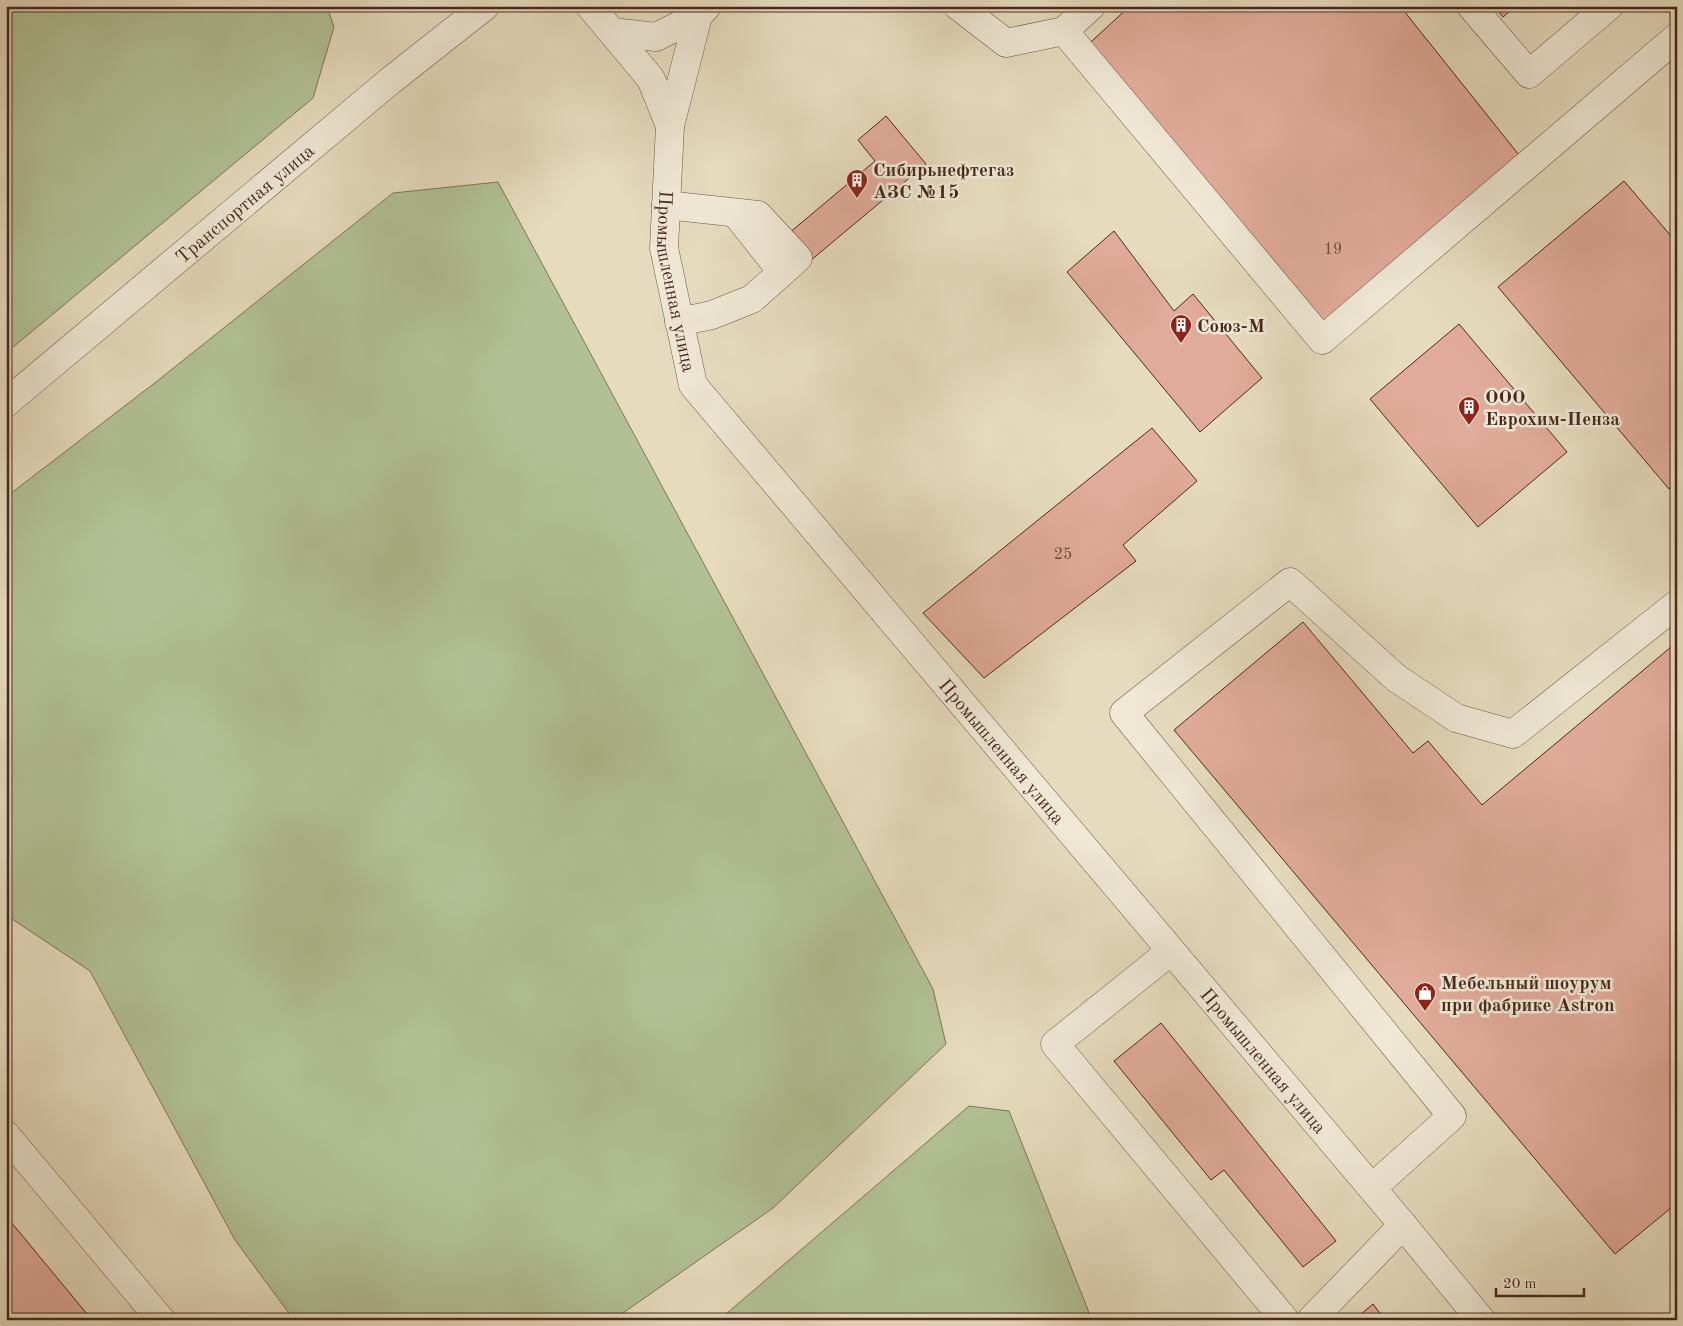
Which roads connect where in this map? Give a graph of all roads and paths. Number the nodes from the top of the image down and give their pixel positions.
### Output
1 (486, 6) edge
2 (590, 6) edge
3 (958, 6) edge
4 (1091, 6) edge
5 (1471, 6) edge
6 (1609, 6) edge
7 (703, 11) edge
8 (1064, 31) junction
9 (613, 32) junction
10 (1677, 37) edge
11 (670, 126) junction
12 (666, 204) junction
13 (680, 322) junction
14 (6, 403) edge
15 (1677, 604) edge
16 (1171, 950) junction
17 (6, 1135) edge
18 (1372, 1188) junction
19 (1403, 1224) junction
20 (1314, 1319) edge
21 (161, 1320) edge
22 (1285, 1320) edge
23 (1480, 1320) edge

1 - 14 street, Транспортная улица
2 - 9 street
3 - 8 street
4 - 8 street
5 - 6 street
7 - 9 street
7 - 11 street
8 - 10 street
9 - 11 street
11 - 12 street, Промышленная улица
12 - 13 street, Промышленная улица
12 - 13 street
13 - 16 street, Промышленная улица
15 - 18 street
16 - 18 street, Промышленная улица
16 - 22 street
17 - 21 street
18 - 19 street, Промышленная улица
19 - 20 street
19 - 23 street, Промышленная улица

